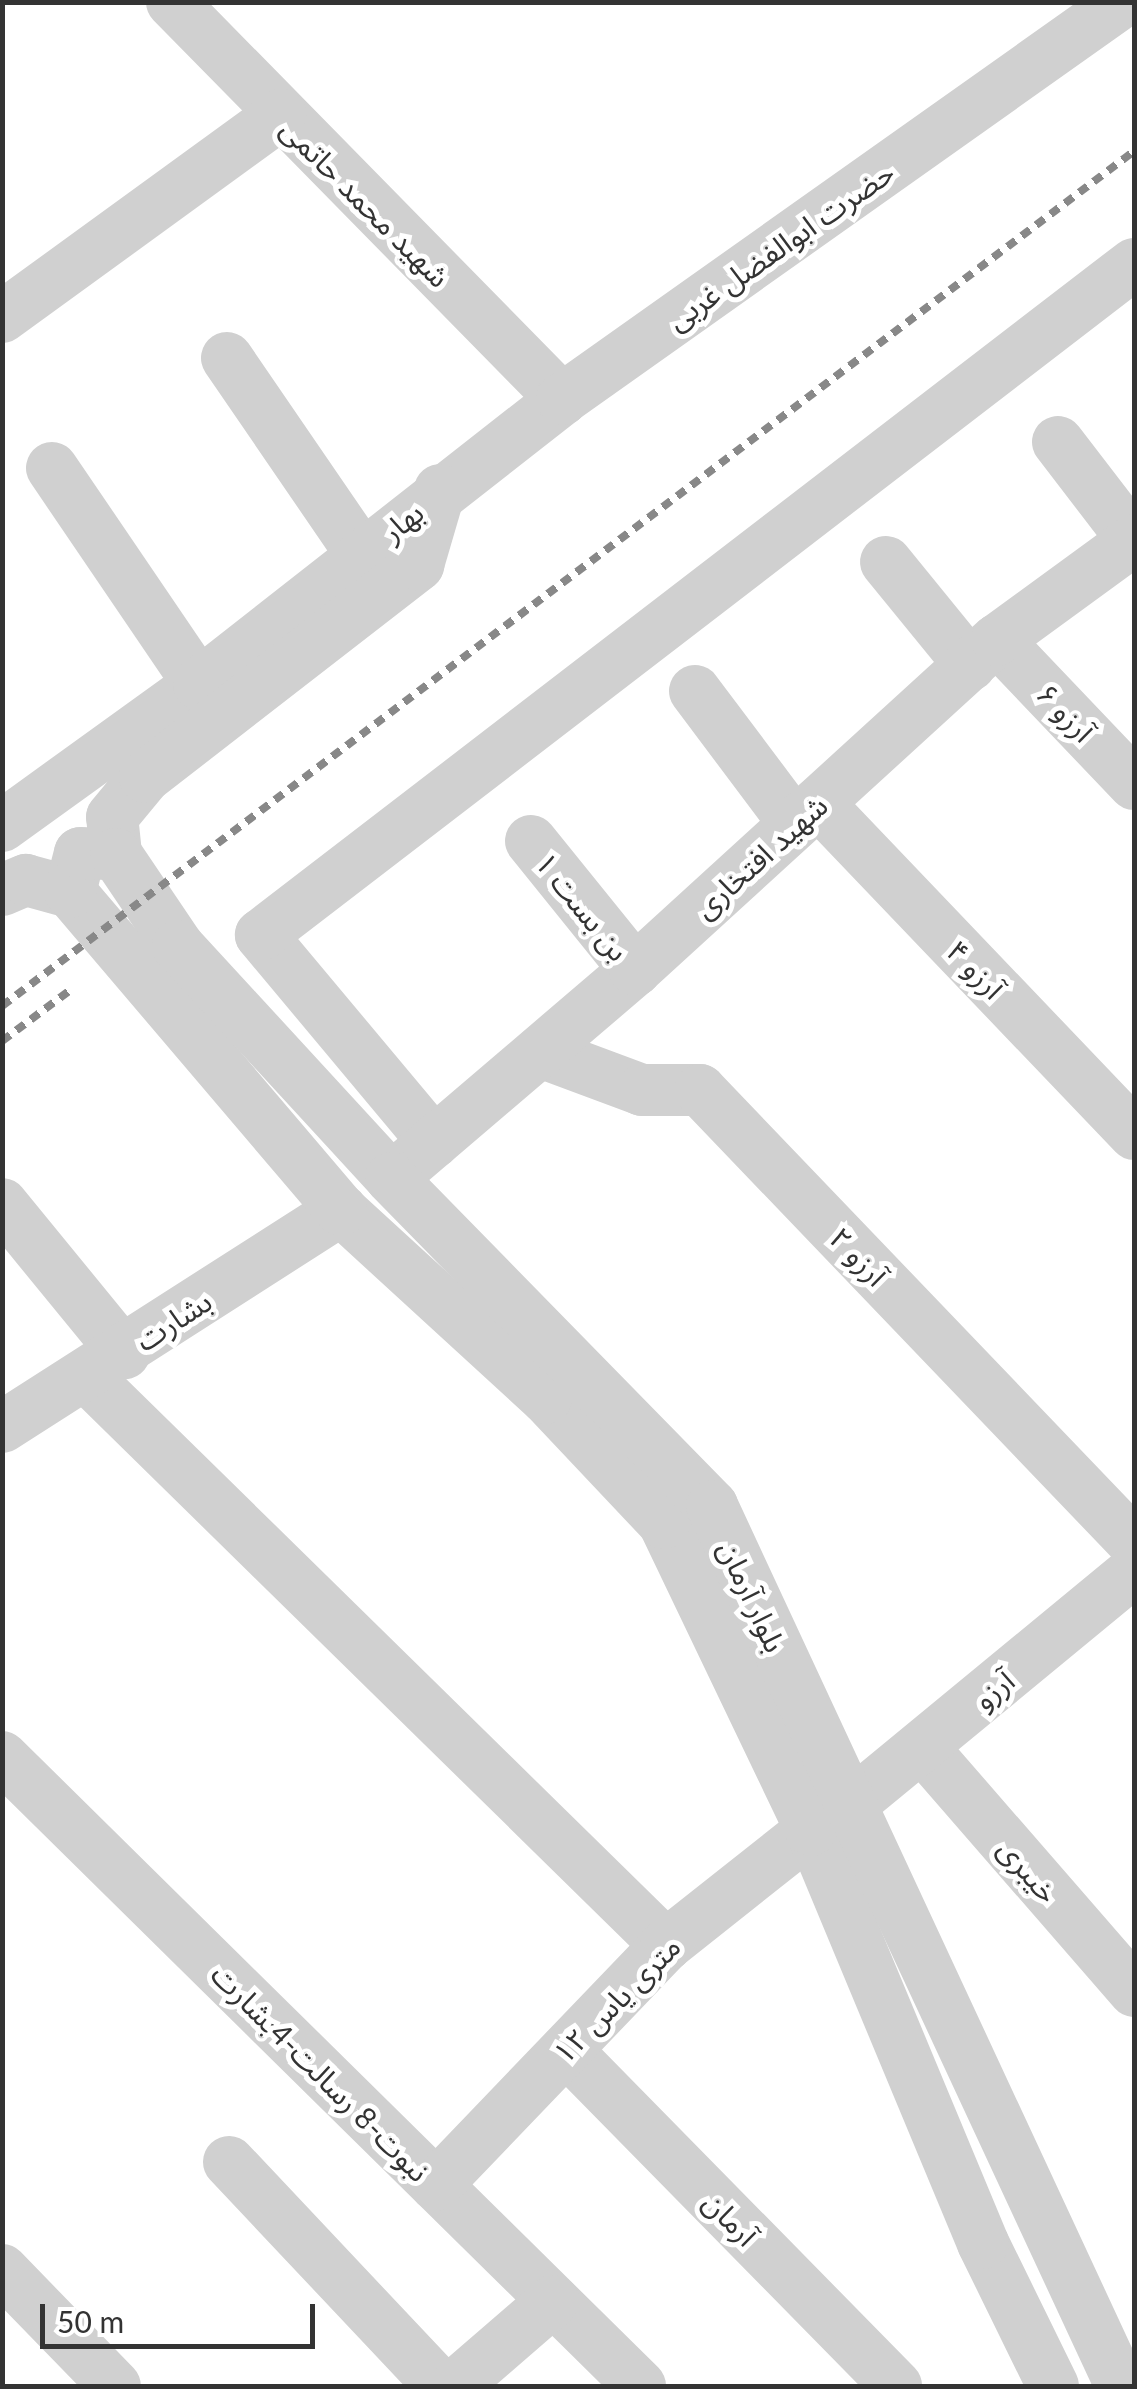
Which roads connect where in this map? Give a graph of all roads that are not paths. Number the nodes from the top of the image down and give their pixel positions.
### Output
1 (172, 2) edge
2 (1090, 11) edge
3 (280, 115) junction
4 (1134, 264) edge
5 (2, 318) edge
6 (227, 358) dead end
7 (562, 398) junction
8 (1058, 442) dead end
9 (52, 468) dead end
10 (440, 490) junction
11 (1134, 541) edge
12 (361, 554) junction
13 (886, 562) dead end
14 (984, 652) junction
15 (199, 684) junction
16 (695, 691) dead end
17 (1134, 784) edge
18 (11, 804) edge
19 (806, 814) junction
20 (531, 841) dead end
21 (116, 854) junction
22 (2, 890) edge
23 (70, 892) junction
24 (169, 970) junction
25 (635, 970) junction
26 (540, 1052) junction
27 (1134, 1134) edge
28 (434, 1142) junction
29 (391, 1178) junction
30 (2, 1204) edge
31 (340, 1210) junction
32 (105, 1364) junction
33 (2, 1427) edge
34 (1134, 1567) edge
35 (923, 1748) junction
36 (2, 1757) edge
37 (830, 1818) junction
38 (666, 1946) junction
39 (1134, 1992) edge
40 (566, 2050) junction
41 (228, 2162) dead end
42 (436, 2185) junction
43 (2, 2270) edge
44 (553, 2301) junction
45 (115, 2386) edge
46 (440, 2386) edge
47 (454, 2386) edge
48 (640, 2386) edge
49 (896, 2386) edge
50 (1053, 2386) edge
51 (1121, 2386) edge

1 - 3 street, شهید محمد حاتمی
2 - 7 street, حضرت ابوالفضل غربی
3 - 5 street
3 - 7 street, شهید محمد حاتمی
4 - 28 street
6 - 12 street
7 - 10 street, حضرت ابوالفضل غربی
8 - 11 street
9 - 15 street
10 - 12 street, بهار
10 - 21 street, بهار
11 - 14 street, شهید افتخاری
12 - 15 street, بهار
13 - 14 street, آرزو ۶
14 - 17 street, آرزو ۶
14 - 19 street, شهید افتخاری
15 - 18 street, بهار
16 - 19 street, آرزو ۴
19 - 25 street, شهید افتخاری
19 - 27 street, آرزو ۴
20 - 25 street, بن بست ۱
21 - 23 street
21 - 24 street
22 - 23 street
23 - 24 street
24 - 29 street, بلوار آرمان
24 - 31 street, بلوار آرمان
25 - 26 street, شهید افتخاری
26 - 28 street, شهید افتخاری
26 - 34 street, آرزو ۲
28 - 29 street, شهید افتخاری
29 - 37 street, بلوار آرمان
30 - 32 street
31 - 32 street, بشارت
31 - 37 street, بلوار آرمان
32 - 33 street, بشارت
32 - 38 street
34 - 35 street, آرزو
35 - 37 street, آرزو
35 - 39 street, خیبری
36 - 42 street, نبوت-8 رسالت-4بشارت
37 - 38 street, ۱۲ متری یاس
37 - 50 street, بلوار آرمان
37 - 51 street, بلوار آرمان
38 - 40 street, ۱۲ متری یاس
40 - 42 street, ۱۲ متری یاس
40 - 49 street, آرمان
41 - 46 street
42 - 44 street, نبوت-8 رسالت-4بشارت
43 - 45 street
44 - 47 street
44 - 48 street, نبوت-8 رسالت-4بشارت

